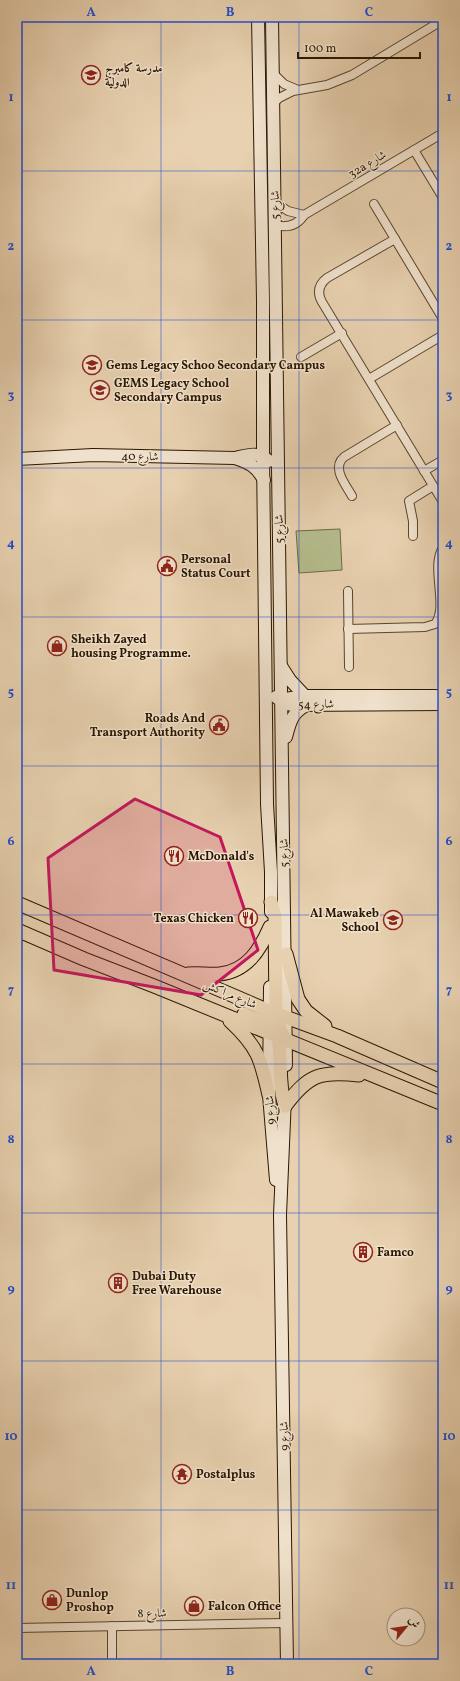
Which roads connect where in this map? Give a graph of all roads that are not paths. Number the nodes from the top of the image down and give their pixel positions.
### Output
1 (258, 17) edge
2 (265, 17) edge
3 (272, 17) edge
4 (443, 20) edge
5 (272, 54) junction
6 (272, 72) junction
7 (298, 90) junction
8 (273, 104) junction
9 (443, 133) edge
10 (259, 135) junction
11 (414, 150) junction
12 (443, 198) edge
13 (275, 202) junction
14 (374, 204) dead end
15 (304, 215) junction
16 (276, 225) junction
17 (395, 239) junction
18 (443, 319) edge
19 (342, 333) junction
20 (443, 335) edge
21 (301, 357) dead end
22 (369, 379) junction
23 (397, 425) junction
24 (263, 455) junction
25 (235, 458) junction
26 (17, 459) edge
27 (443, 460) edge
28 (424, 471) junction
29 (264, 480) junction
30 (433, 486) junction
31 (352, 496) dead end
32 (443, 502) edge
33 (413, 536) dead end
34 (443, 548) edge
35 (280, 562) junction
36 (266, 577) junction
37 (348, 591) dead end
38 (348, 629) junction
39 (282, 666) junction
40 (349, 667) dead end
41 (443, 696) edge
42 (306, 700) junction
43 (281, 701) junction
44 (443, 704) edge
45 (266, 713) junction
46 (282, 747) junction
47 (271, 902) junction
48 (17, 903) edge
49 (270, 927) junction
50 (17, 930) edge
51 (286, 954) junction
52 (185, 975) junction
53 (183, 998) junction
54 (223, 1015) junction
55 (277, 1025) junction
56 (337, 1036) junction
57 (390, 1058) junction
58 (372, 1076) junction
59 (443, 1082) edge
60 (269, 1095) junction
61 (443, 1104) edge
62 (285, 1106) junction
63 (280, 1209) junction
64 (286, 1623) junction
65 (112, 1626) junction
66 (17, 1628) edge
67 (112, 1664) edge
68 (287, 1664) edge

1 - 10 street, شارع 5
2 - 5 street
3 - 5 street, شارع 5
4 - 7 street
5 - 6 street, شارع 5
6 - 7 street
6 - 8 street, شارع 5
7 - 8 street
8 - 13 street, شارع 5
9 - 11 street, 32a شارع
10 - 16 street
10 - 24 street, شارع 5
11 - 12 street
11 - 15 street, 32a شارع
13 - 15 street
13 - 16 street, شارع 5
14 - 17 street
15 - 16 street, 32a شارع
16 - 35 street, شارع 5
17 - 18 street
17 - 19 street
19 - 21 street
19 - 22 street
20 - 22 street
22 - 23 street
23 - 28 street
23 - 31 street
24 - 25 street, شارع 40
24 - 29 street, شارع 5
24 - 35 street
25 - 26 street, شارع 40
25 - 29 street
27 - 28 street
28 - 30 street
29 - 36 street, شارع 5
30 - 32 street
30 - 33 street
34 - 38 street
35 - 39 street, شارع 5
36 - 43 street
36 - 45 street, شارع 5
37 - 38 street
38 - 40 street
39 - 42 street
39 - 43 street, شارع 5
41 - 42 street, شارع 54
42 - 43 street, شارع 54
42 - 44 street, شارع 54
42 - 46 street
43 - 45 street
43 - 46 street, شارع 5
45 - 47 street, شارع 5
46 - 51 street, شارع 5
47 - 49 street, شارع 5
47 - 55 main road
48 - 52 main road, شارع مراكش
49 - 52 main road
49 - 55 street, شارع 5
50 - 53 main road, شارع مراكش
51 - 55 street, شارع 5
51 - 56 main road
52 - 55 main road, شارع مراكش
53 - 54 main road, شارع مراكش
53 - 55 main road
54 - 55 main road, شارع مراكش
54 - 60 main road
55 - 56 main road, شارع مراكش
55 - 57 main road
55 - 58 main road, شارع مراكش
55 - 60 street, شارع 9
55 - 62 main road
56 - 57 main road, شارع مراكش
57 - 59 main road, شارع مراكش
58 - 61 main road, شارع مراكش
58 - 62 main road
60 - 63 street, شارع 9
62 - 63 street, شارع 9
63 - 64 street, شارع 9
64 - 65 street, شارع 8
64 - 68 street, شارع 9
65 - 66 street, شارع 8
65 - 67 street

